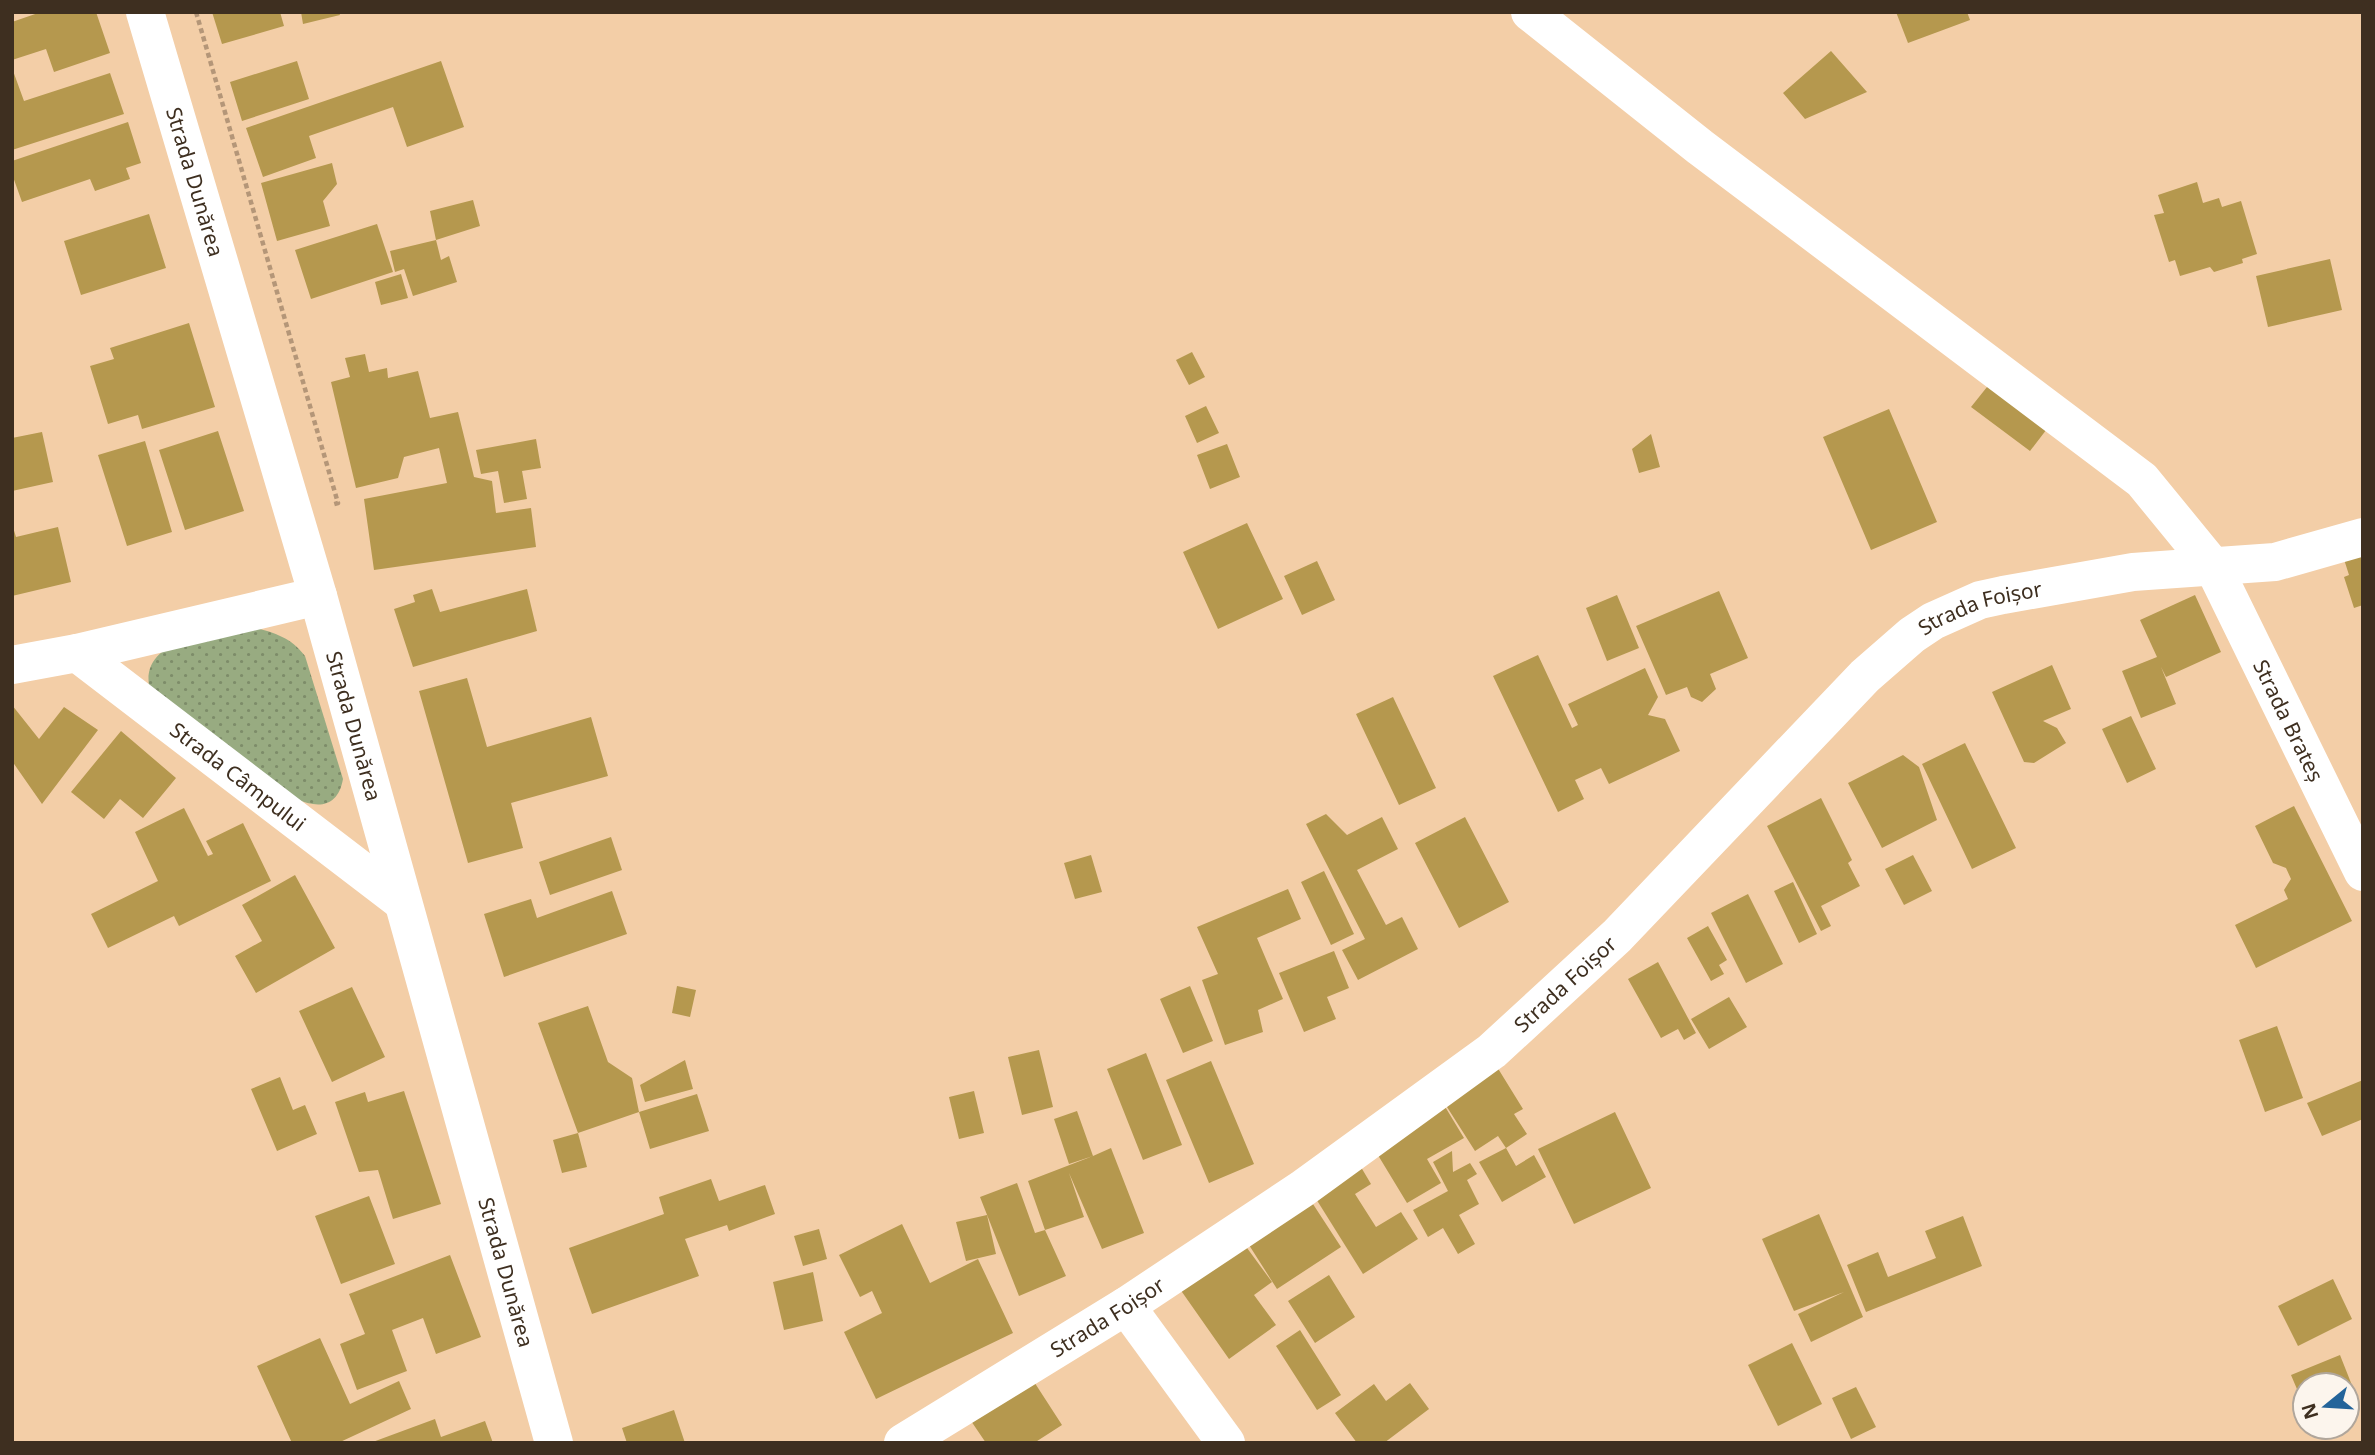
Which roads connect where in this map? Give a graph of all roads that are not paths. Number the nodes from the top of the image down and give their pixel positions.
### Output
1 (145, 12) edge
2 (1530, 12) edge
3 (2363, 537) edge
4 (2214, 568) junction
5 (318, 596) junction
6 (77, 653) junction
7 (12, 665) edge
8 (2363, 872) edge
9 (400, 900) junction
10 (1126, 1306) junction
11 (554, 1443) edge
12 (904, 1443) edge
13 (1226, 1443) edge

1 - 5 street, Strada Dunărea
2 - 4 street, Strada Brateș
3 - 4 street, Strada Foișor
4 - 8 street, Strada Brateș
4 - 10 street, Strada Foișor
5 - 6 street
5 - 9 street, Strada Dunărea
6 - 7 street
6 - 9 street, Strada Câmpului
9 - 11 street, Strada Dunărea
10 - 12 street, Strada Foișor
10 - 13 street

